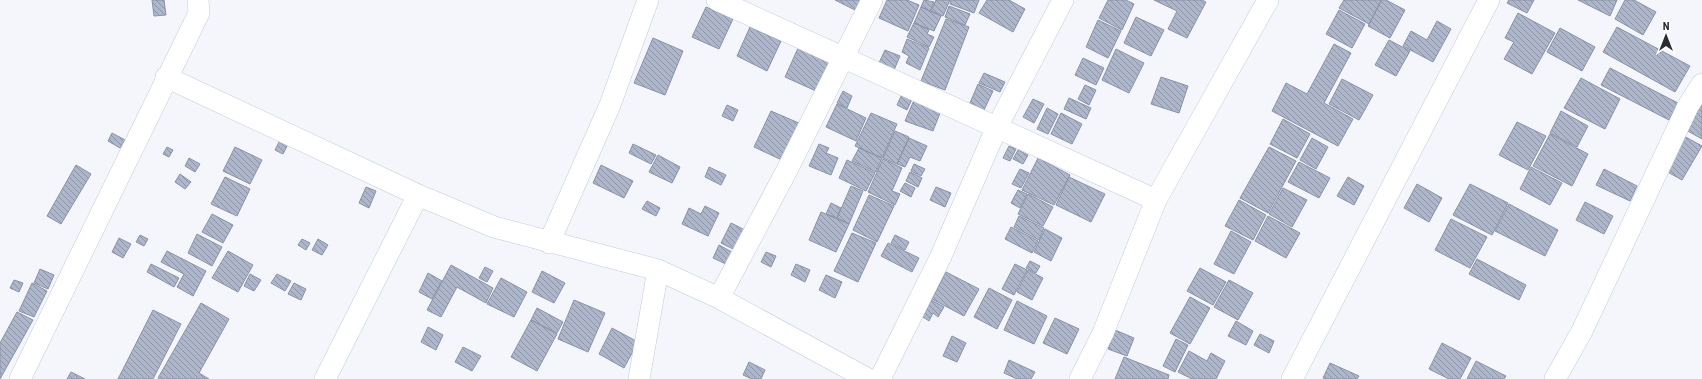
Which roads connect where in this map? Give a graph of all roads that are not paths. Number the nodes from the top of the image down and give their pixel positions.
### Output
1 (198, 0) edge
2 (648, 0) edge
3 (717, 0) edge
4 (872, 0) edge
5 (1063, 0) edge
6 (1268, 0) edge
7 (1489, 0) edge
8 (844, 57) junction
9 (166, 77) junction
10 (1702, 84) edge
11 (997, 127) junction
12 (418, 195) junction
13 (1156, 200) junction
14 (550, 243) junction
15 (658, 270) junction
16 (719, 298) junction
17 (20, 379) edge
18 (325, 379) edge
19 (639, 379) edge
20 (868, 379) edge
21 (880, 379) edge
22 (1080, 379) edge
23 (1292, 379) edge
24 (1555, 379) edge

1 - 9 street
2 - 14 street
3 - 8 street
4 - 8 street
5 - 11 street
6 - 13 street
7 - 23 street
8 - 11 street
8 - 16 street
9 - 12 street
9 - 17 street
10 - 24 street
11 - 13 street
11 - 21 street
12 - 14 street
12 - 18 street
13 - 22 street
14 - 15 street
15 - 16 street
15 - 19 street
16 - 20 street

